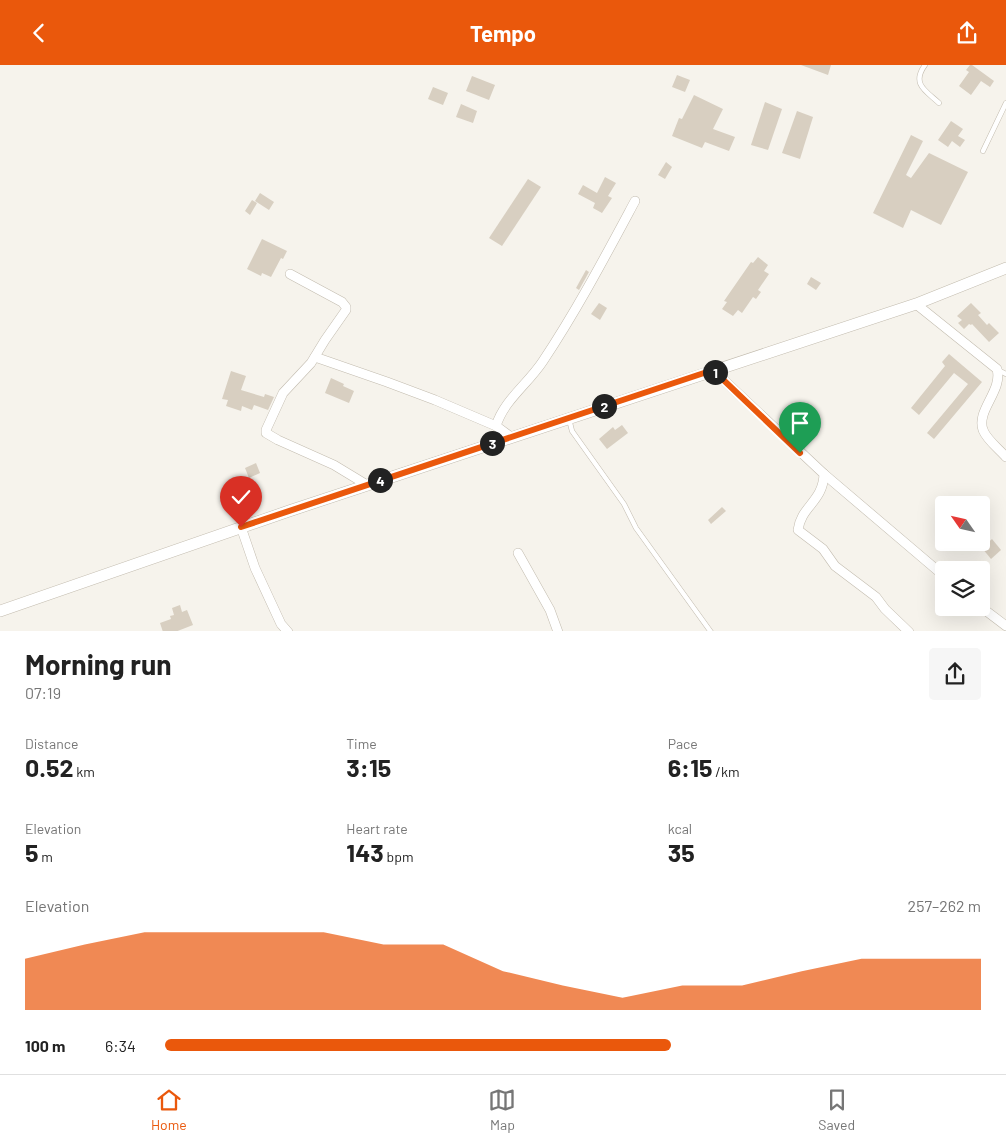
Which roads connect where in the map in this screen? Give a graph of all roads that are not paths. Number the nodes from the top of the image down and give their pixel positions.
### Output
1 (925, 65) edge
2 (939, 103) dead end
3 (1006, 103) edge
4 (983, 151) dead end
5 (635, 201) dead end
6 (1006, 268) edge
7 (290, 274) dead end
8 (916, 304) junction
9 (315, 357) junction
10 (997, 369) junction
11 (713, 370) junction
12 (1006, 374) edge
13 (569, 418) junction
14 (496, 426) junction
15 (511, 437) junction
16 (1006, 457) edge
17 (824, 474) junction
18 (367, 485) junction
19 (241, 527) junction
20 (518, 553) dead end
21 (935, 568) edge
22 (0, 611) edge
23 (990, 614) edge
24 (1006, 626) edge
25 (288, 631) edge
26 (558, 631) edge
27 (711, 631) edge
28 (909, 631) edge

1 - 2 lane
3 - 4 lane
5 - 14 street
6 - 8 street
7 - 9 street
8 - 10 street
8 - 11 street
9 - 14 street
9 - 18 street
10 - 12 lane
10 - 16 street
11 - 13 street
11 - 17 street
13 - 15 street
13 - 27 lane
14 - 15 street
15 - 18 street
17 - 21 street
17 - 28 street
18 - 19 street
19 - 22 street
19 - 25 street
20 - 26 street
23 - 24 street

